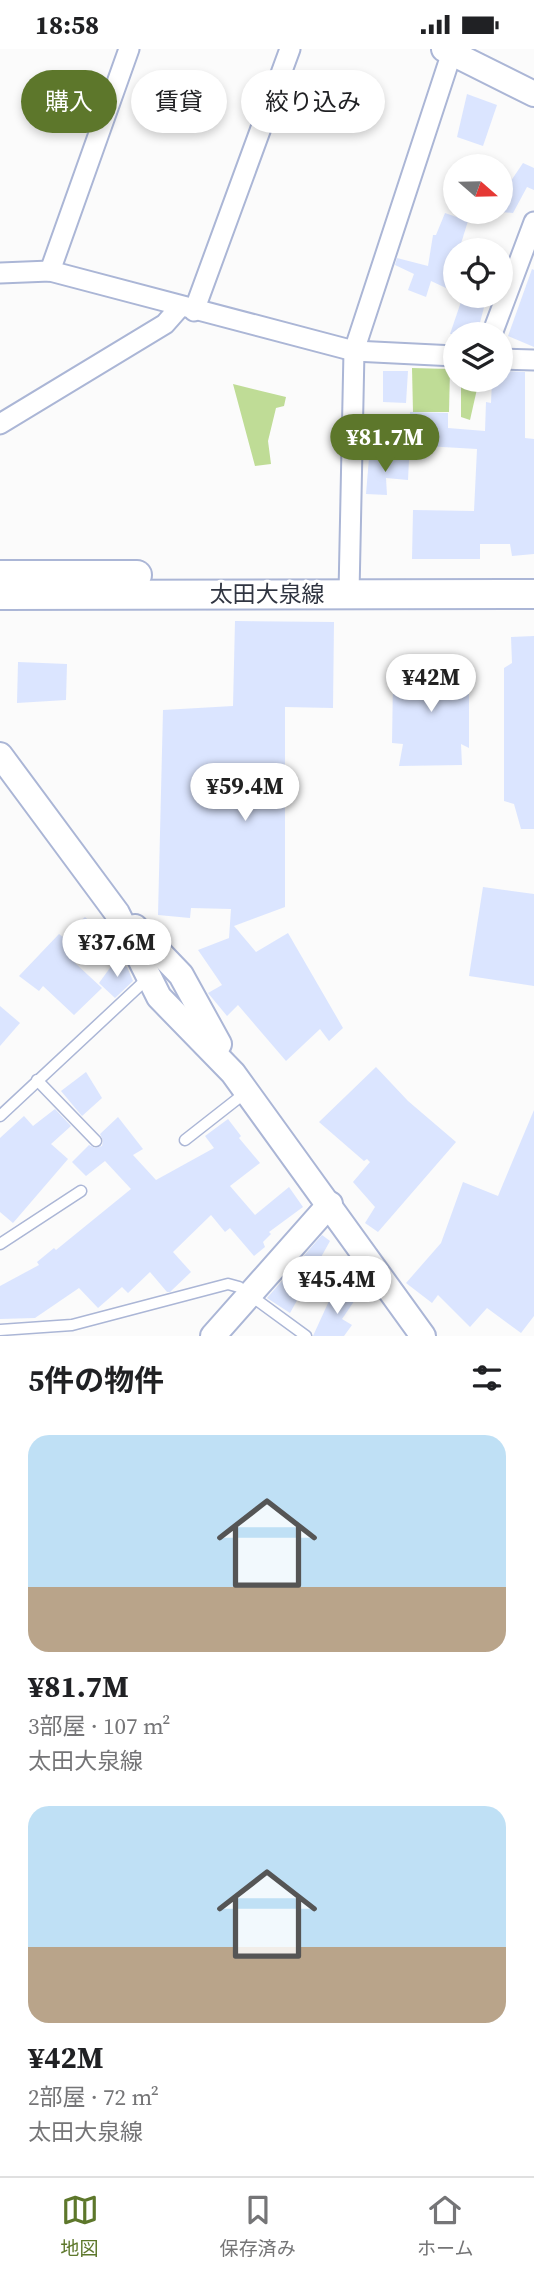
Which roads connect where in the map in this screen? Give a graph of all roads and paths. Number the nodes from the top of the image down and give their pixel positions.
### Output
1 (129, 49) edge
2 (290, 49) edge
3 (450, 50) edge
4 (534, 95) edge
5 (534, 222) edge
6 (50, 271) junction
7 (0, 273) edge
8 (187, 309) junction
9 (496, 322) edge
10 (355, 351) junction
11 (443, 355) edge
12 (513, 359) edge
13 (534, 360) edge
14 (0, 424) edge
15 (0, 575) edge
16 (534, 576) edge
17 (349, 584) junction
18 (534, 594) edge
19 (0, 595) edge
20 (0, 755) edge
21 (117, 913) junction
22 (149, 978) junction
23 (37, 1080) junction
24 (240, 1082) junction
25 (0, 1116) edge
26 (185, 1140) dead end
27 (96, 1141) dead end
28 (80, 1191) dead end
29 (330, 1204) junction
30 (0, 1244) edge
31 (248, 1296) junction
32 (0, 1331) edge
33 (213, 1336) edge
34 (306, 1336) edge
35 (423, 1336) edge

1 - 6 street
2 - 8 street
3 - 4 street
3 - 10 street
5 - 9 street
6 - 7 street
6 - 8 street
8 - 10 street
8 - 14 street
10 - 11 street
10 - 17 street
12 - 13 street
15 - 17 main road, 太田大泉線
16 - 17 main road, 太田大泉線
17 - 18 main road, 太田大泉線
17 - 19 main road, 太田大泉線
20 - 21 street
21 - 22 street
21 - 24 street
22 - 23 lane
22 - 24 street
23 - 25 lane
23 - 27 lane
24 - 26 lane
24 - 29 street
28 - 30 lane
29 - 31 street
29 - 35 street
31 - 32 lane
31 - 33 street
31 - 34 lane

